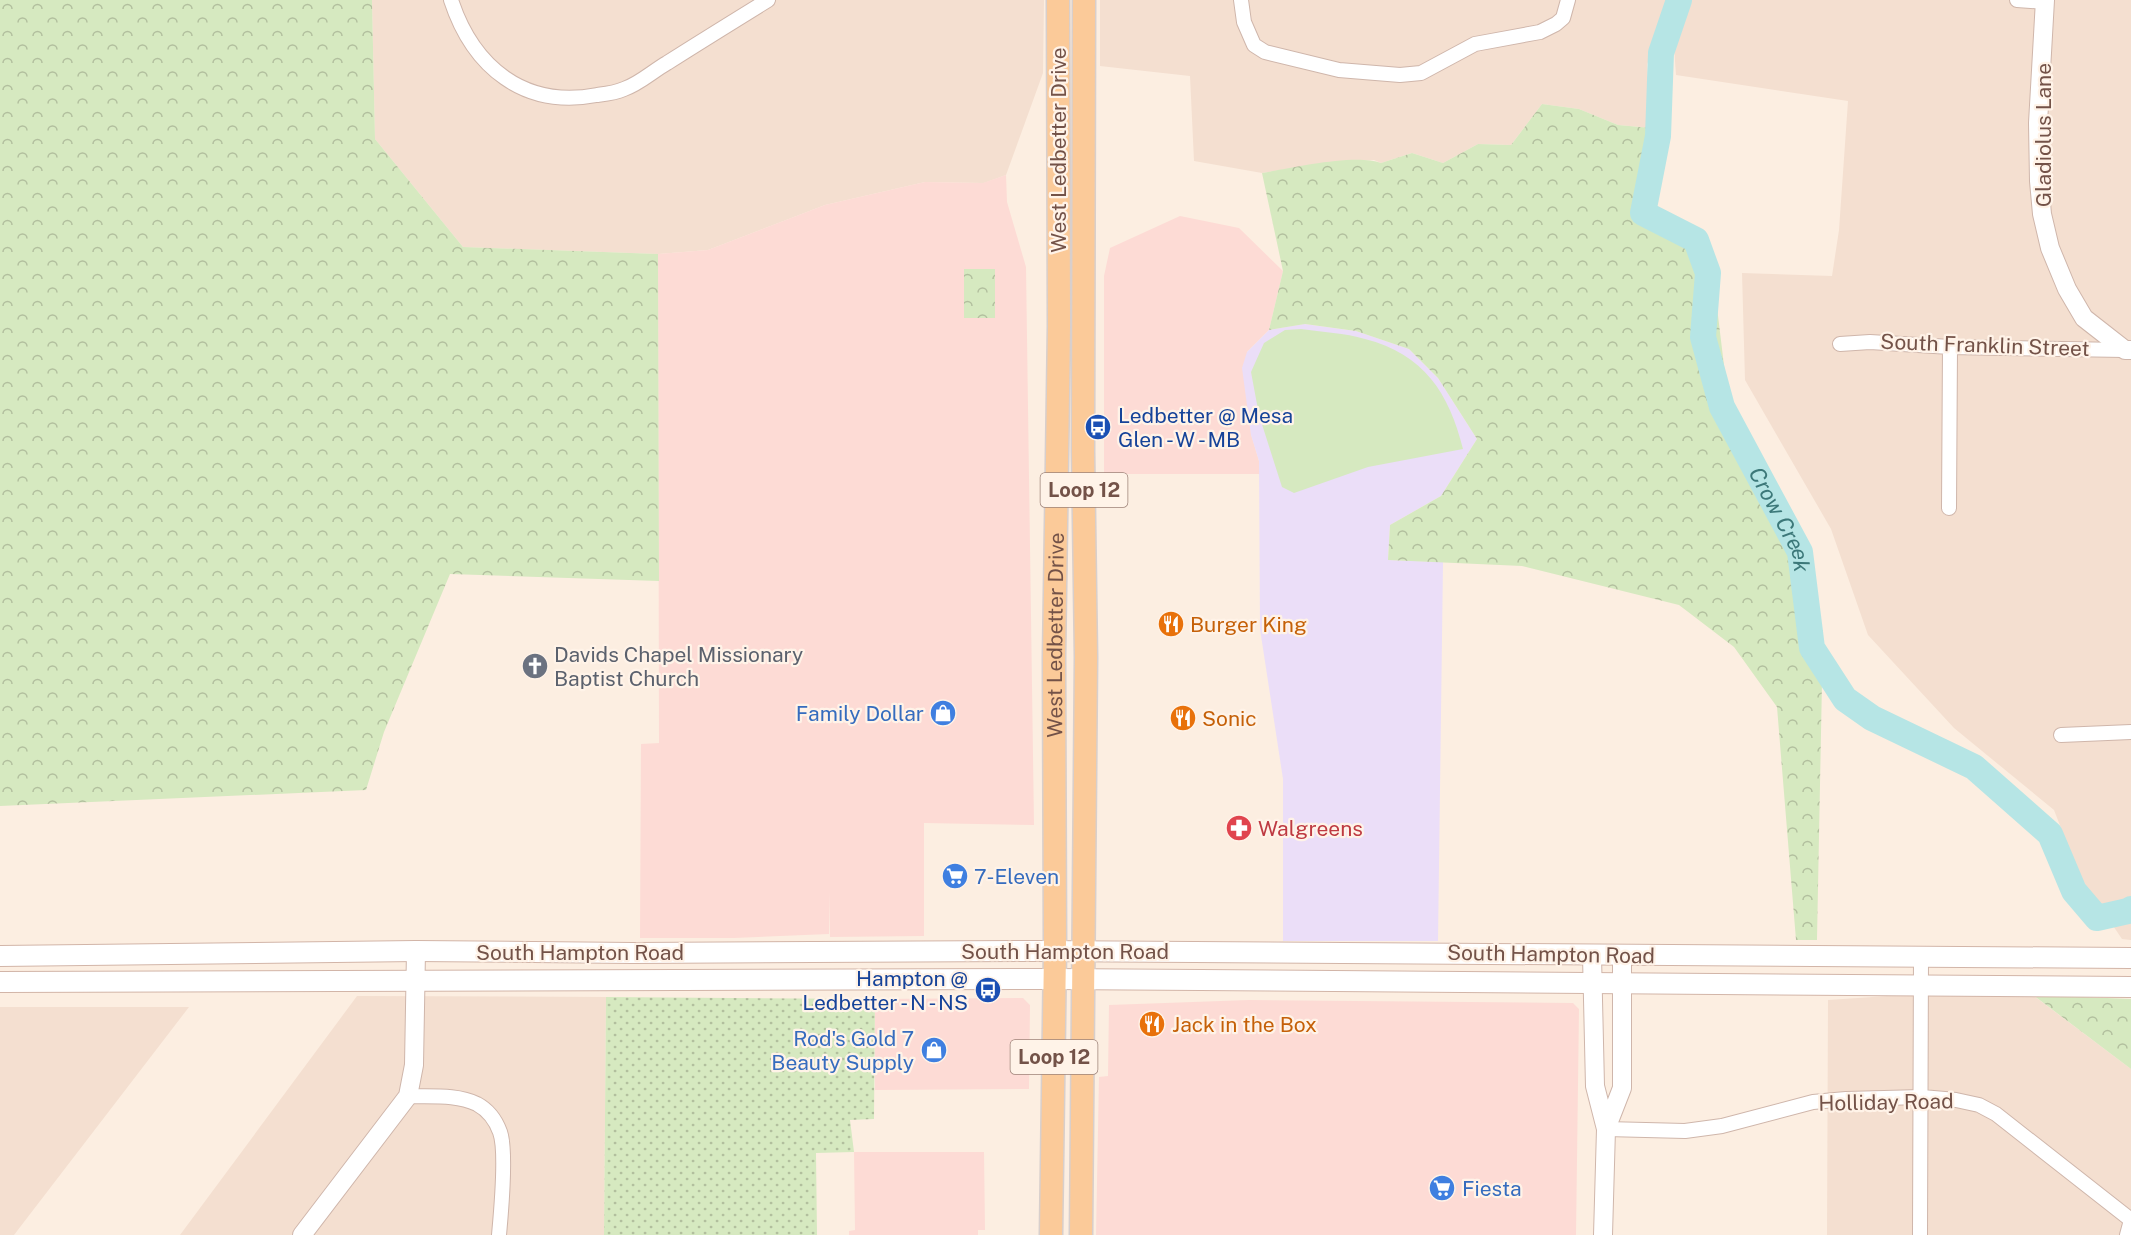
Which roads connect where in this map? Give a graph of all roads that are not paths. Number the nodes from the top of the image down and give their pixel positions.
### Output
1 (451, 0) edge
2 (768, 0) edge
3 (1058, 0) edge
4 (1084, 0) edge
5 (1241, 0) edge
6 (1568, 0) edge
7 (2017, 0) edge
8 (2045, 1) edge
9 (1059, 215) junction
10 (1083, 289) junction
11 (1840, 344) dead end
12 (1950, 346) junction
13 (2128, 350) edge
14 (1059, 354) junction
15 (1083, 451) junction
16 (1949, 508) dead end
17 (1054, 657) junction
18 (1086, 657) junction
19 (2131, 732) edge
20 (2061, 735) dead end
21 (416, 951) junction
22 (1055, 951) junction
23 (1085, 952) junction
24 (211, 953) junction
25 (633, 953) junction
26 (1481, 953) junction
27 (0, 956) edge
28 (1592, 956) junction
29 (1622, 956) junction
30 (1921, 957) junction
31 (2131, 957) edge
32 (1055, 979) junction
33 (1084, 980) junction
34 (210, 981) junction
35 (416, 981) junction
36 (628, 981) junction
37 (0, 982) edge
38 (1480, 982) junction
39 (1593, 983) junction
40 (1622, 984) junction
41 (1921, 986) junction
42 (2131, 987) edge
43 (408, 1096) junction
44 (1922, 1097) junction
45 (1606, 1129) junction
46 (1051, 1212) junction
47 (2131, 1220) edge
48 (1082, 1226) edge
49 (302, 1235) edge
50 (499, 1235) edge
51 (1051, 1235) edge
52 (1603, 1235) edge
53 (1920, 1235) edge
54 (2127, 1235) edge

1 - 2 street
3 - 9 main road, West Ledbetter Drive / Loop 12
4 - 10 main road, West Ledbetter Drive / Loop 12
5 - 6 street
7 - 8 street
8 - 13 street, Gladiolus Lane
9 - 10 main road
9 - 14 main road, West Ledbetter Drive / Loop 12
10 - 15 main road, West Ledbetter Drive / Loop 12
11 - 12 street, South Franklin Street
12 - 13 street, South Franklin Street
12 - 16 street
14 - 15 main road
14 - 17 main road, West Ledbetter Drive / Loop 12
15 - 18 main road, West Ledbetter Drive / Loop 12
17 - 18 main road
17 - 22 main road, West Ledbetter Drive / Loop 12
18 - 23 main road, West Ledbetter Drive / Loop 12
19 - 20 street
21 - 24 main road, South Hampton Road
21 - 25 main road, South Hampton Road
21 - 35 street
22 - 23 main road, South Hampton Road
22 - 25 main road, South Hampton Road
22 - 32 main road, West Ledbetter Drive / Loop 12
23 - 26 main road, South Hampton Road
23 - 33 main road, West Ledbetter Drive / Loop 12
24 - 27 main road, South Hampton Road
24 - 34 main road
25 - 36 main road
26 - 28 main road, South Hampton Road
26 - 38 main road
28 - 29 main road, South Hampton Road
28 - 39 street
29 - 30 main road, South Hampton Road
29 - 40 street
30 - 31 main road, South Hampton Road
30 - 41 street
32 - 33 main road, South Hampton Road
32 - 36 main road, South Hampton Road
32 - 46 main road, West Ledbetter Drive / Loop 12
33 - 38 main road, South Hampton Road
33 - 48 main road, West Ledbetter Drive / Loop 12
34 - 35 main road, South Hampton Road
34 - 37 main road, South Hampton Road
35 - 36 main road, South Hampton Road
35 - 43 street
38 - 39 main road, South Hampton Road
39 - 40 main road, South Hampton Road
39 - 45 street
40 - 41 main road, South Hampton Road
40 - 45 street
41 - 42 main road, South Hampton Road
41 - 44 street
43 - 49 street
43 - 50 street
44 - 45 street, Holliday Road
44 - 47 street, Holliday Road
44 - 53 street
45 - 52 street
46 - 48 main road
46 - 51 main road, West Ledbetter Drive / Loop 12
47 - 54 street

